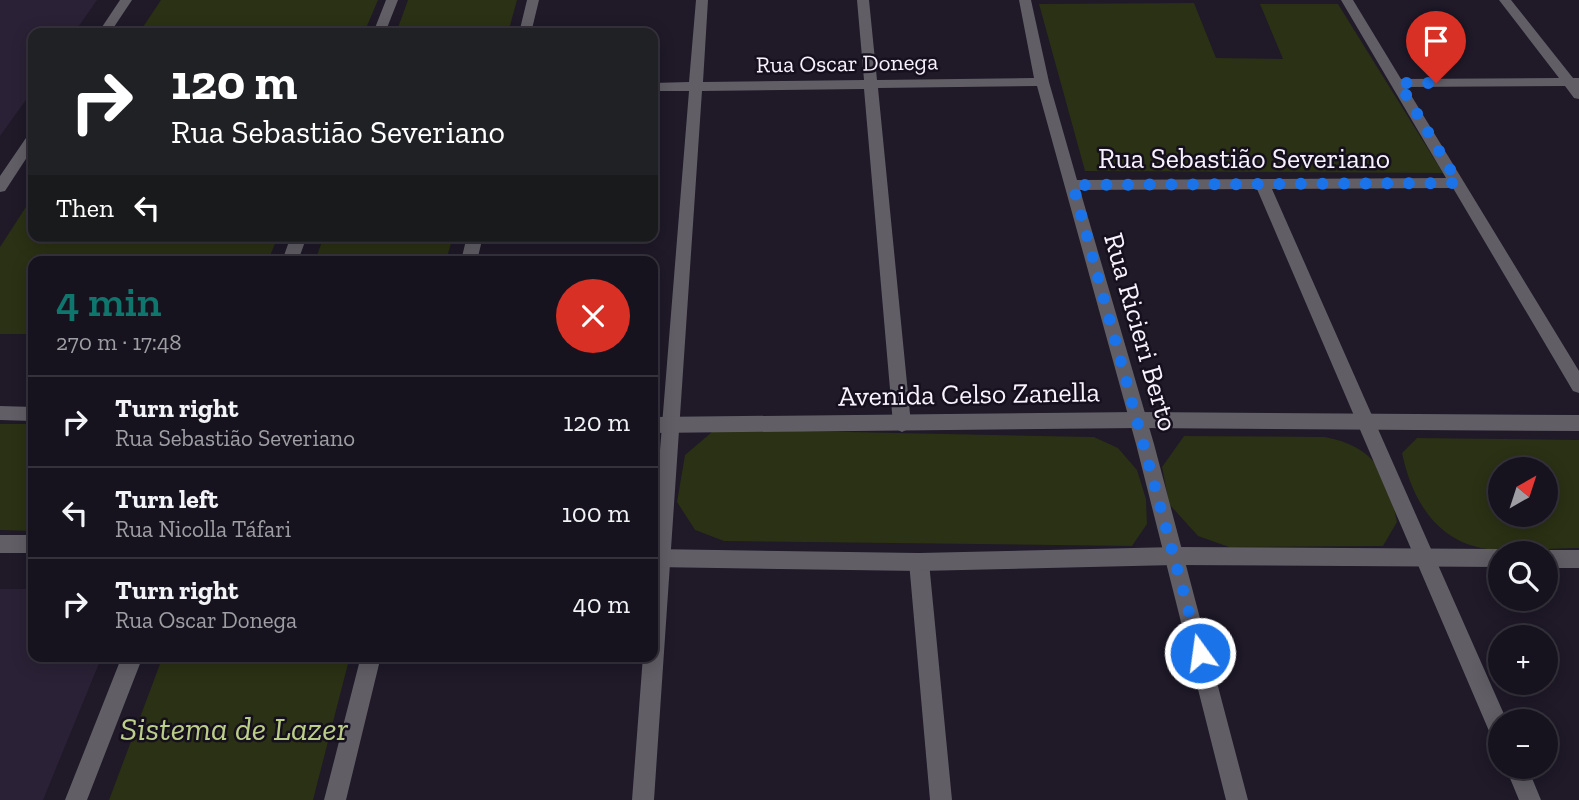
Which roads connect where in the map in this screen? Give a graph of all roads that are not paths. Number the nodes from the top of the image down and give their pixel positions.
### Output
1 (126, 0) edge
2 (392, 0) edge
3 (533, 0) edge
4 (702, 0) edge
5 (863, 0) edge
6 (1025, 0) edge
7 (1347, 0) edge
8 (1505, 0) edge
9 (107, 28) edge
10 (381, 28) edge
11 (526, 28) edge
12 (1042, 82) junction
13 (1574, 82) edge
14 (869, 83) junction
15 (1399, 83) junction
16 (658, 87) edge
17 (696, 87) junction
18 (1579, 95) edge
19 (28, 145) edge
20 (1458, 183) junction
21 (1262, 184) junction
22 (1073, 185) junction
23 (0, 187) edge
24 (1579, 386) edge
25 (0, 413) edge
26 (28, 414) edge
27 (1139, 420) junction
28 (1365, 421) junction
29 (1579, 423) edge
30 (902, 424) junction
31 (662, 425) edge
32 (658, 531) edge
33 (0, 544) edge
34 (28, 544) edge
35 (1175, 556) junction
36 (658, 558) edge
37 (1425, 558) junction
38 (1488, 558) edge
39 (1558, 559) edge
40 (1579, 559) edge
41 (919, 562) junction
42 (131, 662) edge
43 (370, 662) edge
44 (651, 662) edge
45 (1491, 709) edge
46 (1521, 779) edge
47 (76, 800) edge
48 (335, 800) edge
49 (643, 800) edge
50 (941, 800) edge
51 (1237, 800) edge
52 (1530, 800) edge

1 - 9 street
2 - 10 street
3 - 11 street
4 - 17 street
5 - 14 street
6 - 12 street, Rua Ricieri Berto
7 - 15 street
8 - 13 street
12 - 14 street, Rua Oscar Donega
12 - 22 street, Rua Ricieri Berto
13 - 15 street
13 - 18 street
14 - 17 street, Rua Oscar Donega
14 - 30 street
15 - 20 street
16 - 17 street, Rua Oscar Donega
17 - 31 street
19 - 23 street
20 - 21 street, Rua Sebastião Severiano
20 - 24 street
21 - 22 street, Rua Sebastião Severiano
21 - 28 street
22 - 27 street, Rua Ricieri Berto
25 - 26 street
27 - 28 street, Avenida Celso Zanella
27 - 30 street, Avenida Celso Zanella
27 - 35 street, Rua Ricieri Berto
28 - 29 street, Avenida Celso Zanella
28 - 37 street
30 - 31 street, Avenida Celso Zanella
31 - 32 street
33 - 34 street
35 - 37 street
35 - 41 street
35 - 51 street, Rua Ricieri Berto
36 - 41 street
37 - 38 street
37 - 45 street
39 - 40 street
41 - 50 street
42 - 47 street
43 - 48 street
44 - 49 street
46 - 52 street

